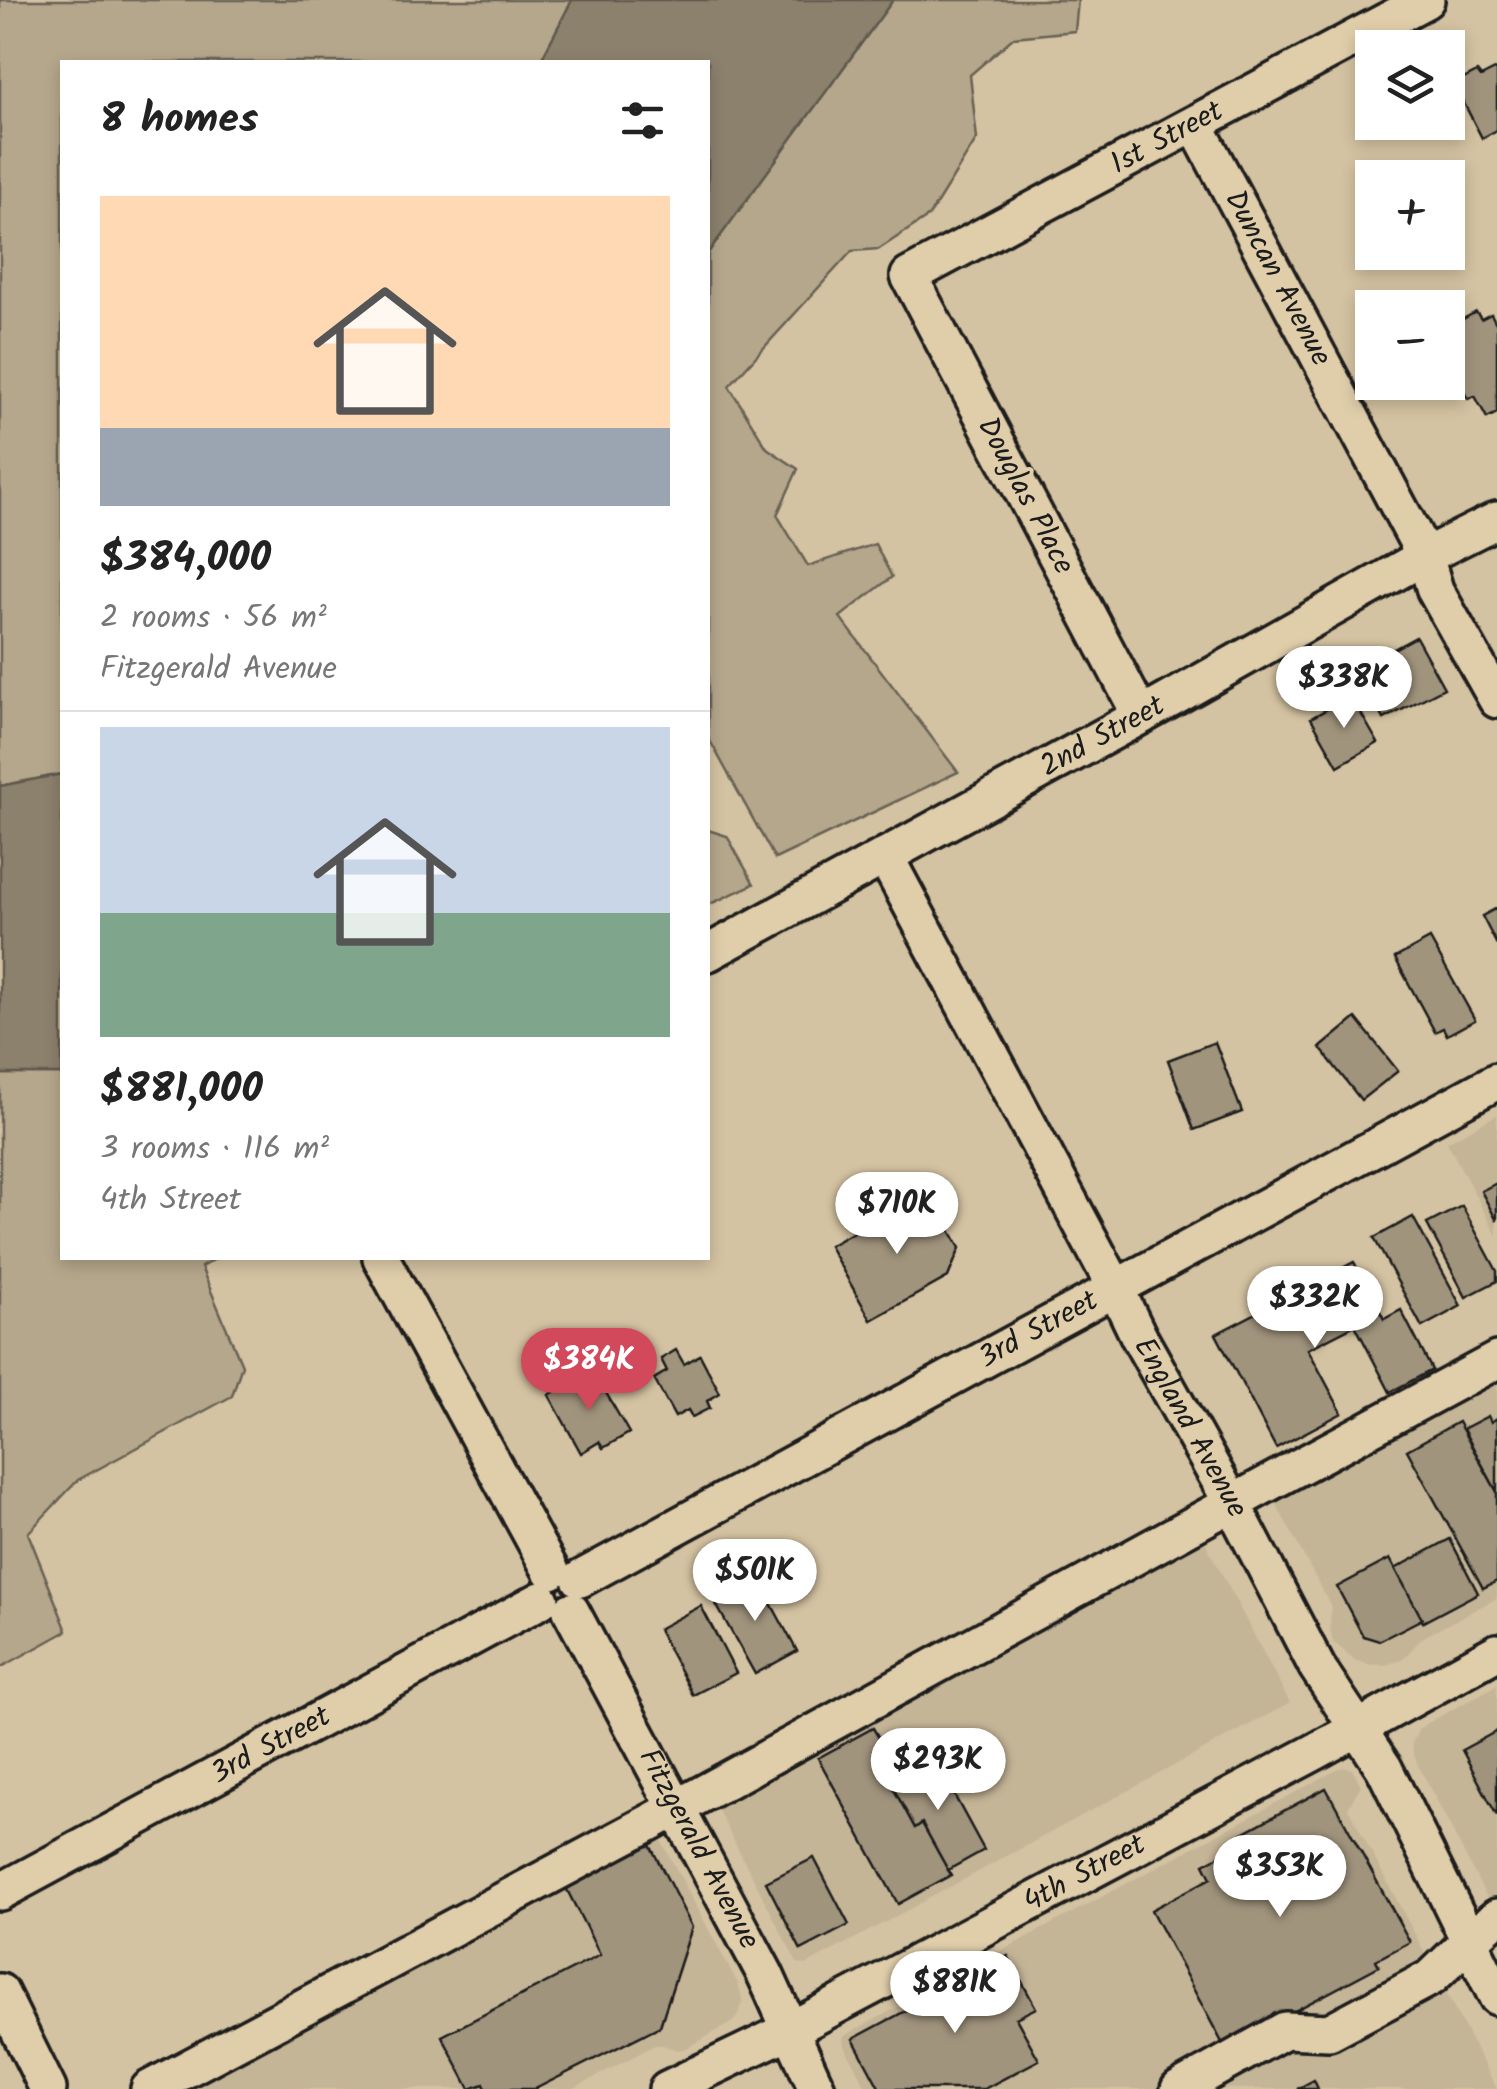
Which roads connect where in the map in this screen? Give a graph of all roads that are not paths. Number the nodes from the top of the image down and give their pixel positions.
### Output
1 (1426, 0) edge
2 (1195, 124) junction
3 (910, 276) joint
4 (1497, 520) edge
5 (1425, 556) junction
6 (1497, 700) edge
7 (1141, 716) junction
8 (885, 856) junction
9 (710, 952) edge
10 (1497, 1081) edge
11 (382, 1260) edge
12 (1116, 1287) junction
13 (1497, 1360) edge
14 (1232, 1503) junction
15 (561, 1590) junction
16 (1497, 1652) edge
17 (1357, 1729) junction
18 (676, 1808) junction
19 (0, 1892) edge
20 (1497, 1917) edge
21 (1469, 1941) junction
22 (0, 1992) edge
23 (1497, 1996) edge
24 (790, 2030) junction
25 (48, 2089) edge
26 (150, 2089) edge
27 (667, 2089) edge
28 (816, 2089) edge
29 (1179, 2089) edge

1 - 2 street, 1st Street
2 - 3 street, 1st Street
2 - 5 street, Duncan Avenue
3 - 7 street, Douglas Place
4 - 5 street, 2nd Street
5 - 6 street, Duncan Avenue
5 - 7 street, 2nd Street
7 - 8 street, 2nd Street
8 - 9 street, 2nd Street
8 - 12 street, England Avenue
10 - 12 street, 3rd Street
11 - 15 street, Fitzgerald Avenue
12 - 14 street, England Avenue
12 - 15 street, 3rd Street
13 - 14 street
14 - 17 street, England Avenue
14 - 18 street
15 - 18 street, Fitzgerald Avenue
15 - 19 street, 3rd Street
16 - 17 street, 4th Street
17 - 21 street, England Avenue
17 - 24 street, 4th Street
18 - 24 street, Fitzgerald Avenue
18 - 26 street
20 - 21 street
21 - 23 street, England Avenue
21 - 29 street
22 - 25 street
24 - 27 street, 4th Street
24 - 28 street, Fitzgerald Avenue

